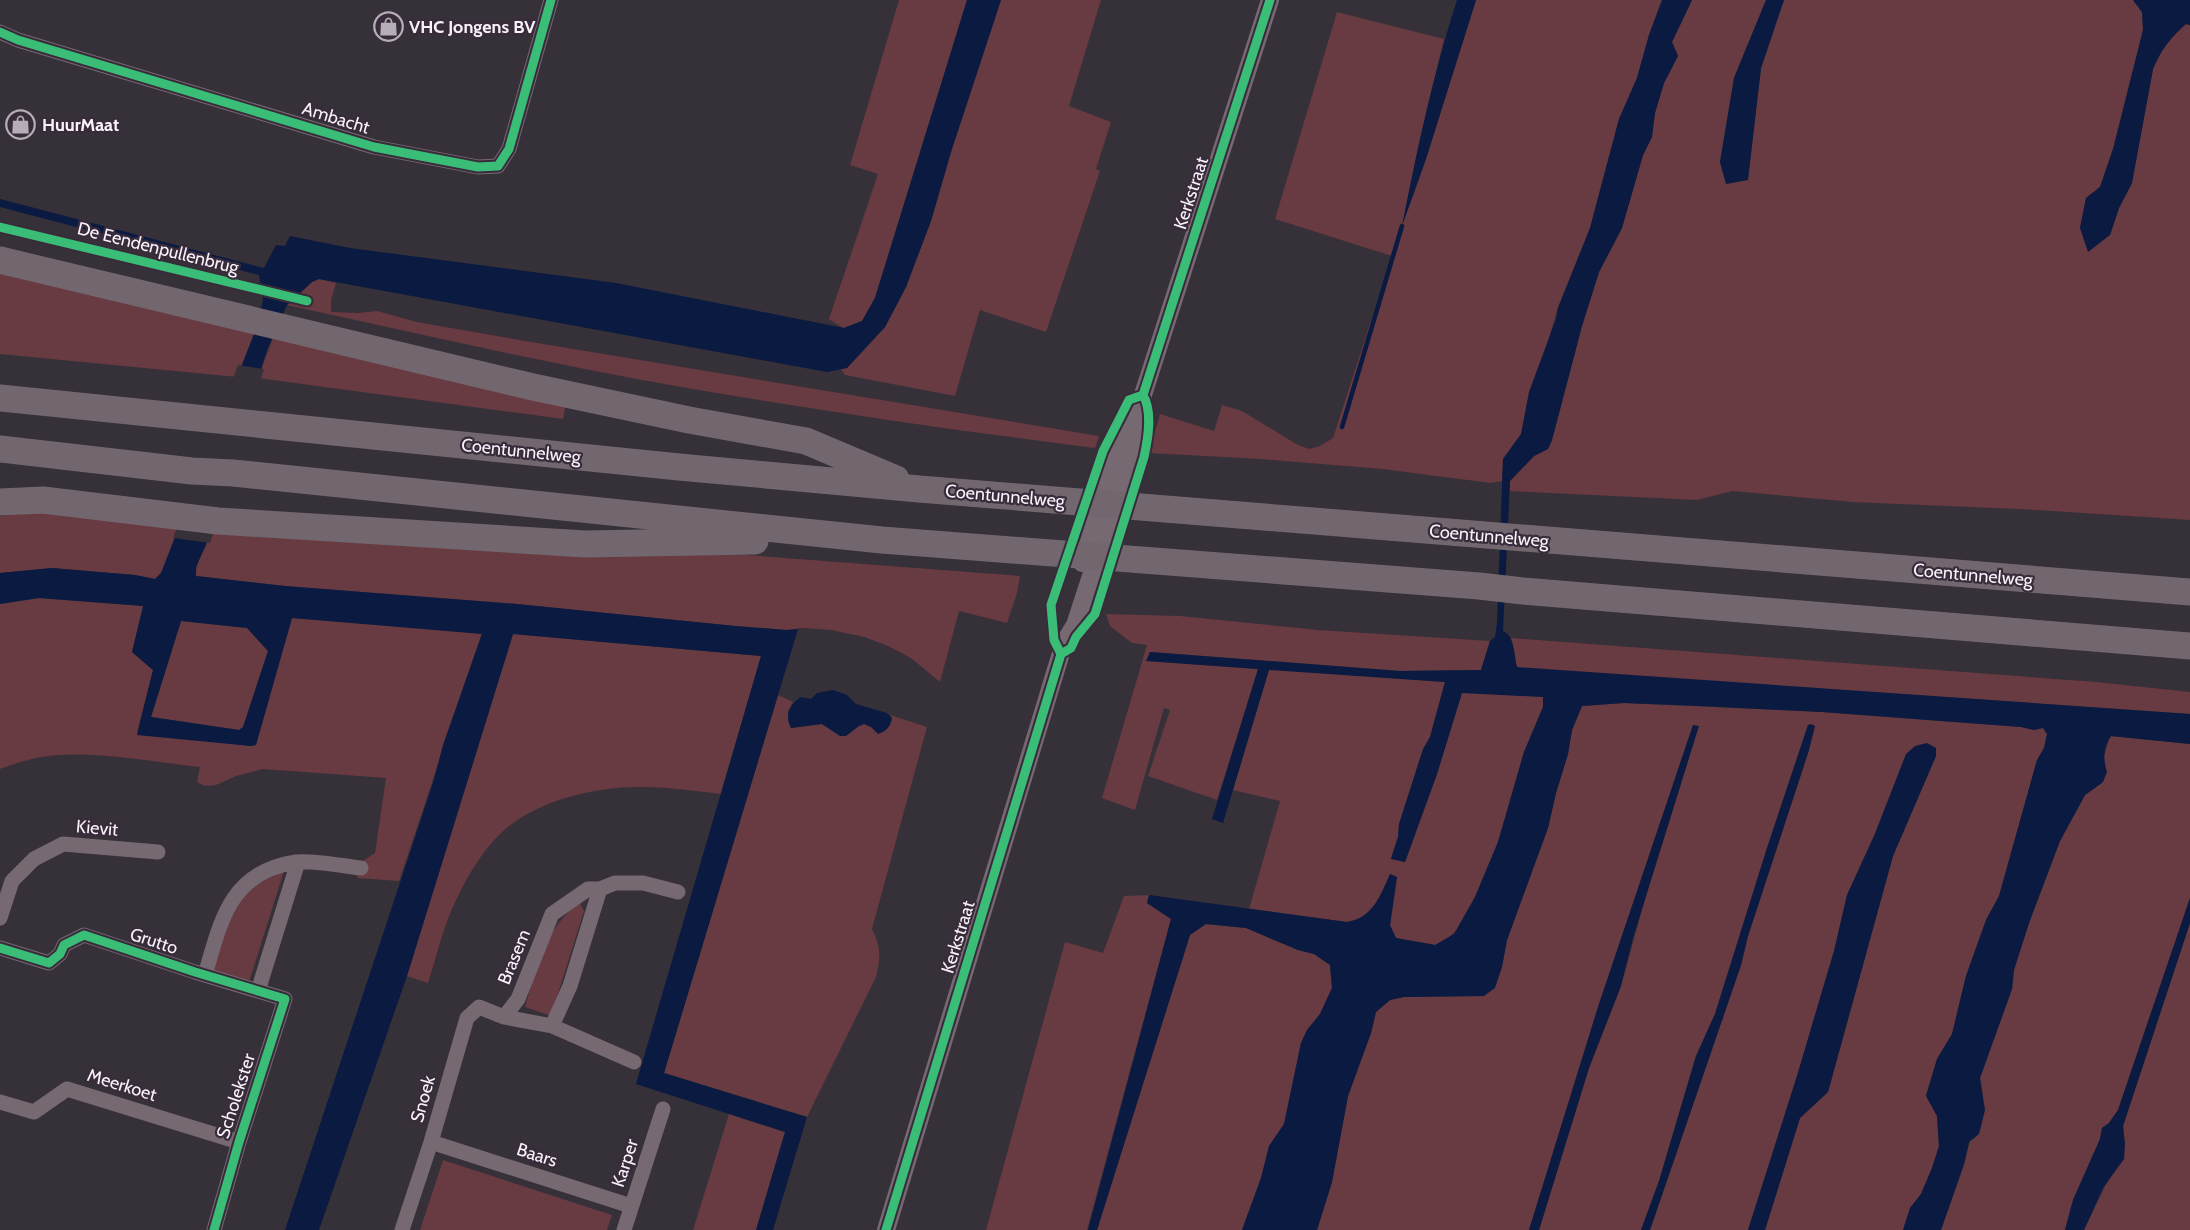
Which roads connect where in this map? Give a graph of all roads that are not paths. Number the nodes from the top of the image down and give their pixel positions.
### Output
1 (551, 0) edge
2 (1270, 0) edge
3 (0, 32) edge
4 (0, 260) edge
5 (0, 398) edge
6 (0, 449) edge
7 (919, 489) junction
8 (0, 502) edge
9 (882, 540) junction
10 (2190, 592) edge
11 (2149, 642) junction
12 (2190, 645) edge
13 (2190, 654) edge
14 (158, 852) dead end
15 (298, 862) junction
16 (361, 868) dead end
17 (600, 889) junction
18 (678, 892) dead end
19 (0, 918) edge
20 (0, 948) edge
21 (205, 975) junction
22 (258, 991) junction
23 (504, 1017) junction
24 (552, 1026) junction
25 (634, 1062) dead end
26 (0, 1102) edge
27 (663, 1109) dead end
28 (238, 1142) junction
29 (431, 1142) junction
30 (631, 1206) junction
31 (214, 1230) edge
32 (402, 1230) edge
33 (624, 1230) edge
34 (886, 1230) edge

1 - 3 street, Ambacht
2 - 34 street, Kerkstraat
4 - 7 highway
5 - 7 highway, Coentunnelweg
6 - 9 highway
7 - 10 highway, Coentunnelweg
8 - 9 highway
9 - 11 highway
11 - 12 highway
11 - 13 highway
14 - 19 street, Kievit
15 - 16 street
15 - 21 street
15 - 22 street
17 - 18 street, Brasem
17 - 23 street, Brasem
17 - 24 street
20 - 21 street, Grutto
21 - 22 street, Grutto
22 - 28 street, Scholekster
23 - 24 street
23 - 29 street, Snoek
24 - 25 street
26 - 28 street, Meerkoet
27 - 30 street, Karper
28 - 31 street, Scholekster
29 - 30 street, Baars
29 - 32 street, Snoek
30 - 33 street, Karper

